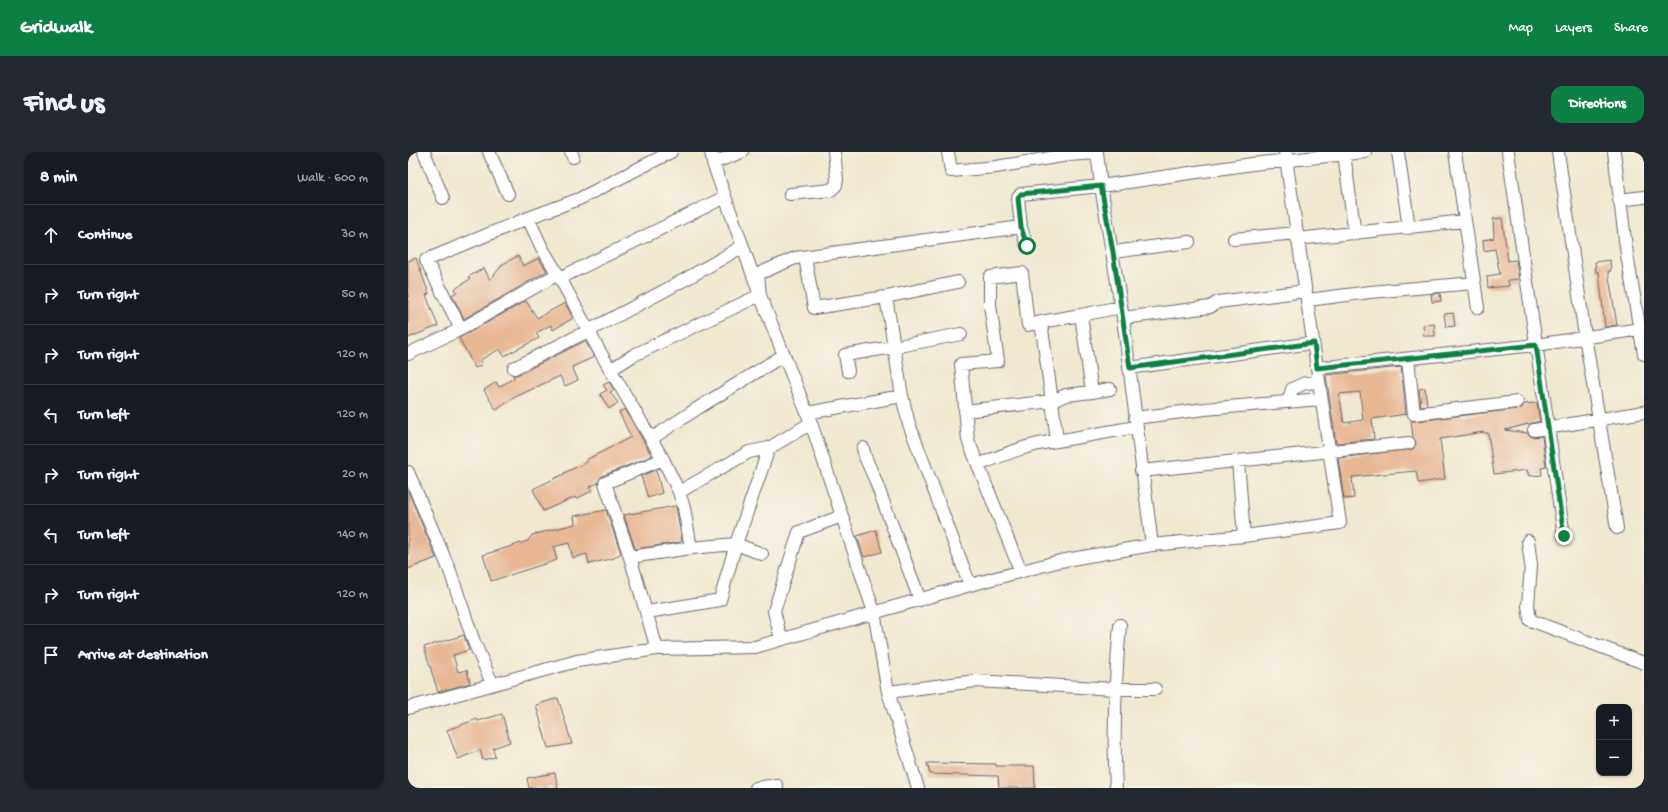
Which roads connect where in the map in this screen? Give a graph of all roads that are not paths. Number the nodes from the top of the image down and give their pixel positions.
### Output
1 (424, 152) edge
2 (489, 152) edge
3 (671, 152) edge
4 (742, 152) edge
5 (834, 152) edge
6 (948, 152) edge
7 (1097, 152) edge
8 (1365, 152) edge
9 (1398, 152) edge
10 (1455, 152) edge
11 (1508, 152) edge
12 (1558, 152) edge
13 (1614, 152) edge
14 (1344, 154) junction
15 (1285, 156) edge
16 (712, 157) edge
17 (1101, 186) junction
18 (508, 194) dead end
19 (790, 194) dead end
20 (725, 197) junction
21 (1644, 197) edge
22 (443, 198) dead end
23 (1619, 200) junction
24 (528, 218) junction
25 (1465, 221) junction
26 (1021, 227) junction
27 (1409, 228) junction
28 (1355, 234) junction
29 (1296, 236) junction
30 (1234, 239) dead end
31 (1189, 242) dead end
32 (743, 246) junction
33 (1027, 246) dead end
34 (1113, 252) junction
35 (805, 257) junction
36 (559, 276) junction
37 (958, 282) dead end
38 (1474, 283) junction
39 (760, 295) junction
40 (1307, 295) junction
41 (886, 297) junction
42 (1478, 308) dead end
43 (1122, 313) junction
44 (1081, 315) junction
45 (1041, 322) junction
46 (1641, 325) edge
47 (461, 329) junction
48 (589, 332) junction
49 (961, 334) dead end
50 (1585, 336) junction
51 (1314, 343) junction
52 (1536, 345) junction
53 (894, 347) junction
54 (408, 354) edge
55 (1644, 354) edge
56 (784, 355) junction
57 (1408, 358) junction
58 (514, 368) dead end
59 (1130, 368) junction
60 (1317, 368) junction
61 (610, 370) junction
62 (848, 371) dead end
63 (1319, 382) junction
64 (1110, 390) dead end
65 (1092, 392) junction
66 (902, 396) junction
67 (1321, 399) junction
68 (1052, 400) junction
69 (1288, 402) junction
70 (1518, 402) dead end
71 (965, 411) junction
72 (1644, 412) edge
73 (809, 418) junction
74 (1599, 419) junction
75 (1136, 423) junction
76 (1548, 427) junction
77 (1534, 430) dead end
78 (651, 439) junction
79 (1057, 441) junction
80 (1409, 443) dead end
81 (769, 448) junction
82 (863, 448) dead end
83 (1329, 451) junction
84 (663, 459) junction
85 (1238, 461) junction
86 (978, 465) junction
87 (1141, 471) junction
88 (408, 472) edge
89 (679, 492) junction
90 (842, 516) junction
91 (1617, 528) dead end
92 (1244, 536) junction
93 (1564, 536) dead end
94 (1528, 541) dead end
95 (736, 544) junction
96 (1152, 545) junction
97 (691, 548) junction
98 (762, 554) dead end
99 (630, 557) junction
100 (1021, 572) junction
101 (970, 585) junction
102 (920, 600) junction
103 (647, 612) junction
104 (874, 612) junction
105 (1120, 625) dead end
106 (781, 639) junction
107 (657, 649) junction
108 (1644, 663) edge
109 (492, 683) junction
110 (1115, 689) junction
111 (1155, 689) dead end
112 (888, 692) junction
113 (408, 708) edge
114 (756, 788) edge
115 (777, 788) edge
116 (918, 788) edge
117 (1116, 788) edge

1 - 22 street
2 - 18 street
3 - 24 street
4 - 16 street
5 - 19 street
6 - 7 street
7 - 17 street
8 - 14 street
9 - 27 street
10 - 25 street
11 - 52 street
12 - 50 street
13 - 23 street
14 - 15 street
14 - 28 street
15 - 17 street
15 - 29 street
16 - 20 street
17 - 26 street
17 - 34 street
20 - 32 street
20 - 36 street
21 - 23 street
23 - 46 street
24 - 36 street
24 - 47 street
25 - 27 street
25 - 38 street
26 - 33 street
26 - 35 street
27 - 28 street
28 - 29 street
29 - 30 street
29 - 40 street
31 - 34 street
32 - 39 street
32 - 48 street
34 - 43 street
35 - 39 street
35 - 41 street
36 - 47 street
36 - 48 street
37 - 41 street
38 - 40 street
38 - 42 street
39 - 56 street
39 - 61 street
40 - 43 street
40 - 51 street
41 - 53 street
43 - 44 street
43 - 59 street
44 - 45 street
44 - 65 street
45 - 68 street
45 - 71 street
46 - 50 street
46 - 55 street
47 - 54 street
48 - 58 street
48 - 61 street
49 - 53 street
50 - 52 street
50 - 74 street
51 - 59 street
51 - 60 street
52 - 57 street
52 - 76 street
53 - 62 street
53 - 66 street
56 - 73 street
56 - 78 street
57 - 60 street
57 - 70 street
59 - 75 street
60 - 63 street
61 - 78 street
63 - 67 street
63 - 69 street
64 - 65 street
65 - 68 street
66 - 73 street
66 - 101 street
67 - 69 street
67 - 83 street
68 - 71 street
68 - 79 street
69 - 75 street
71 - 86 street
72 - 74 street
73 - 81 street
73 - 90 street
74 - 76 street
74 - 91 street
75 - 79 street
75 - 87 street
76 - 77 street
76 - 93 street
78 - 84 street
79 - 86 street
80 - 83 street
81 - 89 street
81 - 95 street
82 - 102 street
83 - 85 street
83 - 92 street
84 - 89 street
84 - 99 street
85 - 87 street
85 - 92 street
86 - 100 street
87 - 96 street
88 - 109 street
89 - 97 street
90 - 104 street
90 - 106 street
92 - 96 street
94 - 108 street
95 - 97 street
95 - 98 street
95 - 103 street
96 - 100 street
97 - 99 street
99 - 103 street
100 - 101 street
101 - 102 street
102 - 104 street
103 - 107 street
104 - 106 street
104 - 112 street
105 - 110 street
106 - 107 street
107 - 109 street
109 - 113 street
110 - 111 street
110 - 112 street
110 - 117 street
112 - 116 street
114 - 115 street

